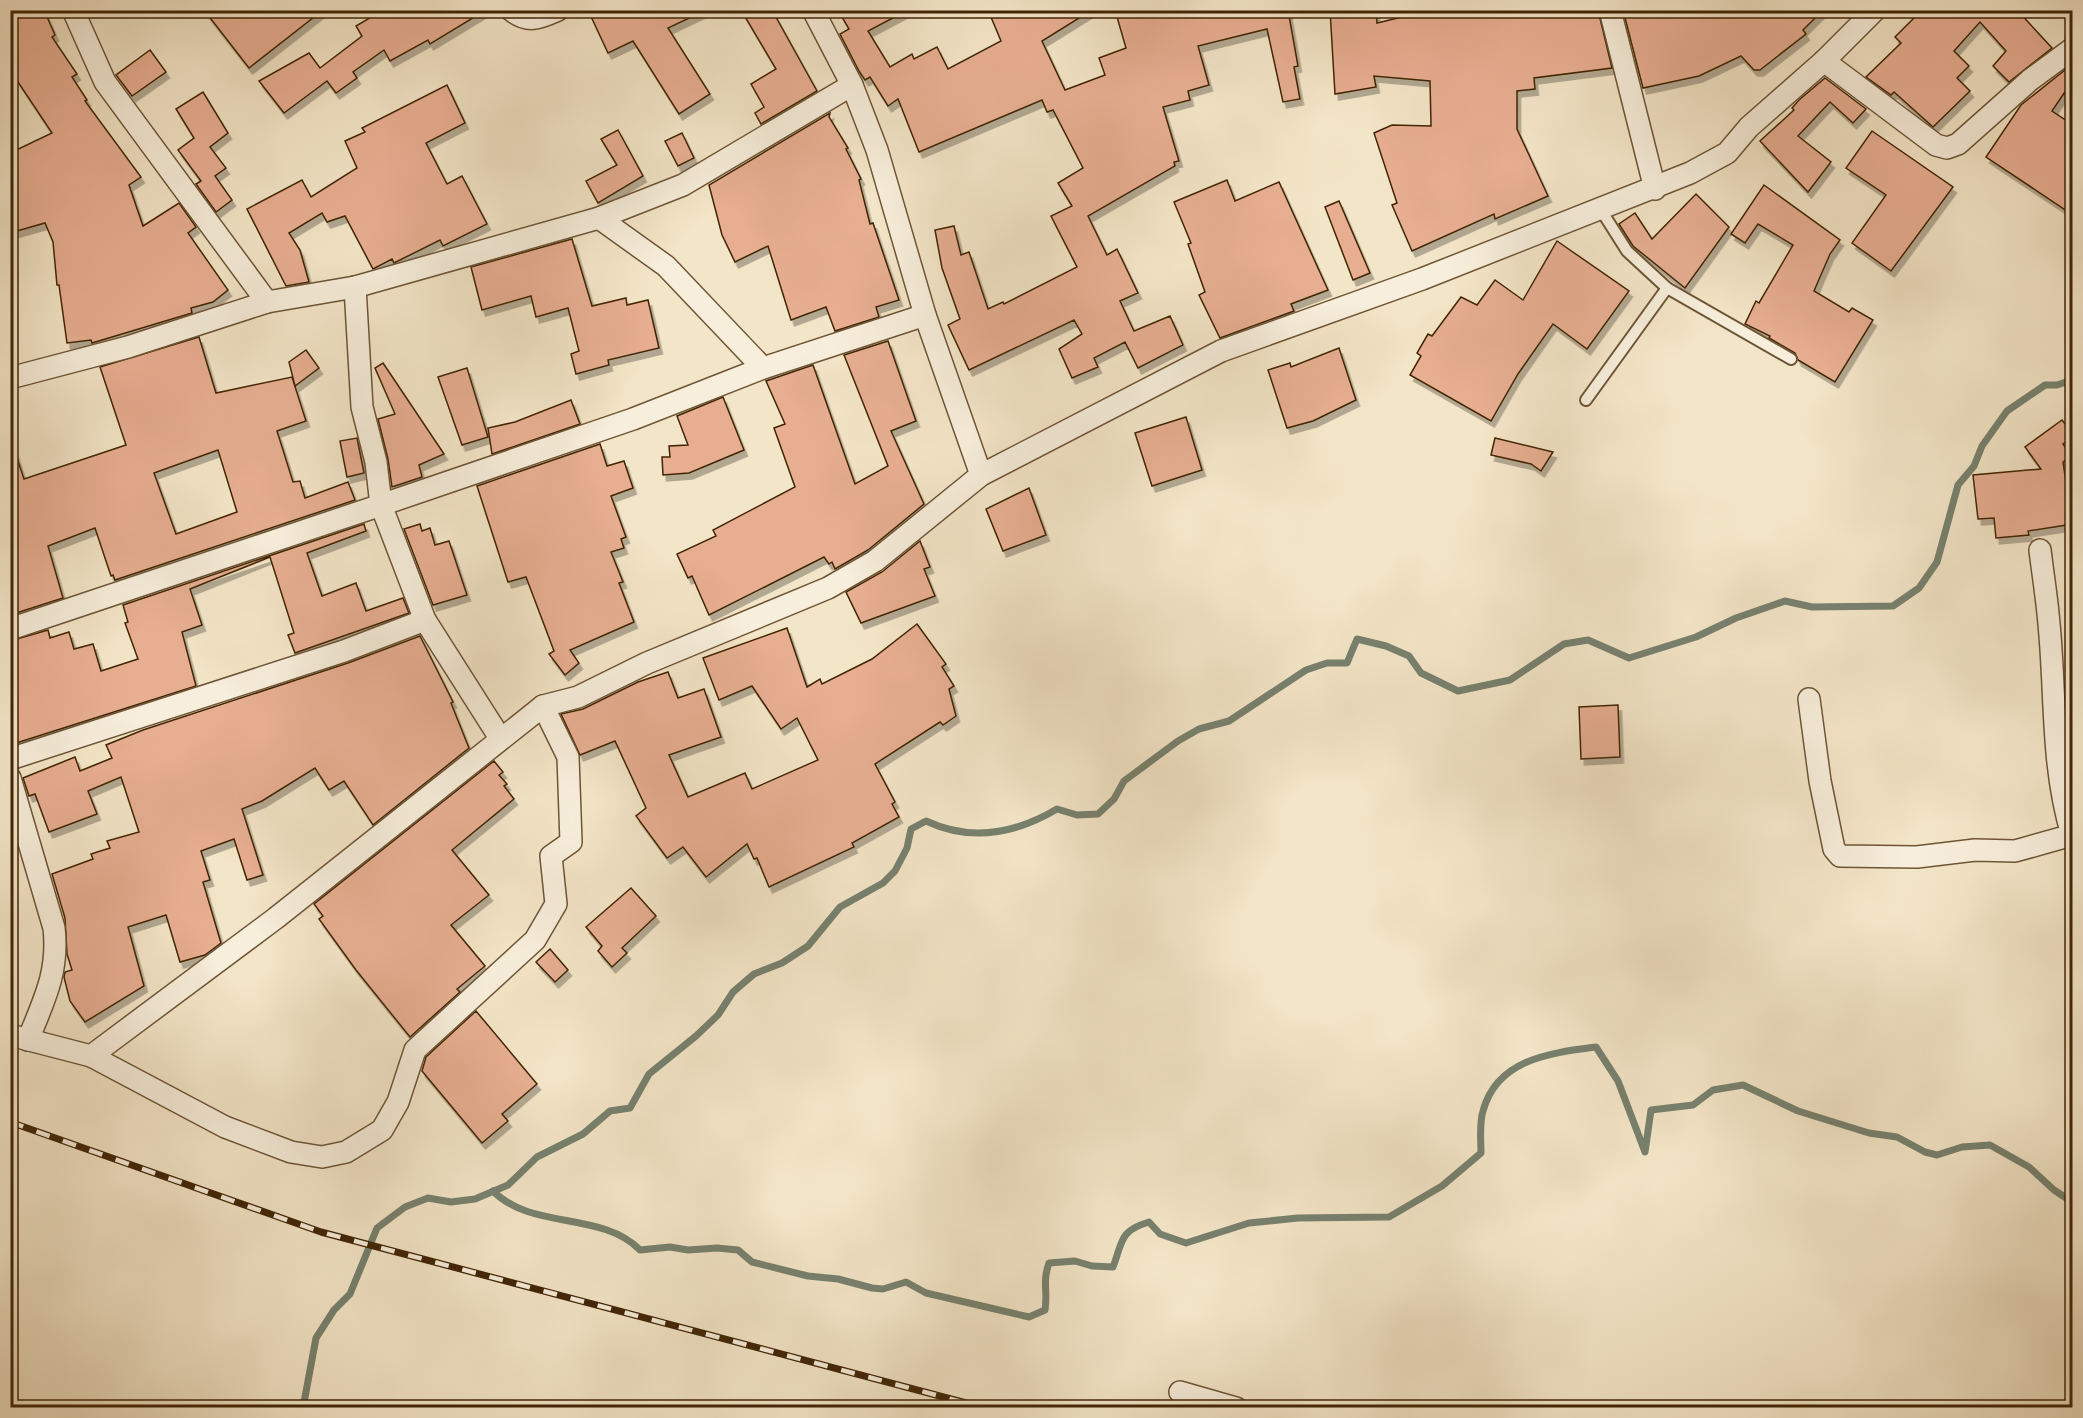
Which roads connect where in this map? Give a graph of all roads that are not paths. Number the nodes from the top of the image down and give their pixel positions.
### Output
1 (73, 10) edge
2 (511, 10) edge
3 (558, 10) edge
4 (813, 10) edge
5 (1610, 10) edge
6 (1875, 10) edge
7 (2073, 49) edge
8 (1824, 61) junction
9 (852, 85) junction
10 (1655, 189) junction
11 (1601, 210) junction
12 (599, 218) junction
13 (355, 287) junction
14 (1667, 288) junction
15 (267, 302) junction
16 (926, 315) junction
17 (1791, 359) dead end
18 (762, 368) junction
19 (10, 378) edge
20 (1586, 400) dead end
21 (981, 475) junction
22 (381, 505) junction
23 (2040, 550) dead end
24 (425, 620) junction
25 (10, 629) edge
26 (1809, 699) dead end
27 (543, 706) junction
28 (500, 738) junction
29 (10, 759) edge
30 (10, 777) edge
31 (2072, 835) edge
32 (19, 1037) edge
33 (91, 1056) junction
34 (1180, 1392) dead end
35 (1236, 1407) edge

1 - 15 street
2 - 3 street
4 - 9 street
5 - 10 street
6 - 8 street
7 - 8 street
8 - 10 street
9 - 12 street
9 - 16 street
10 - 11 street
11 - 14 lane
11 - 21 street
12 - 13 street
12 - 18 street
13 - 15 street
13 - 22 street
14 - 17 lane
14 - 20 lane
15 - 19 street
16 - 18 street
16 - 21 street
18 - 22 street
21 - 27 street
22 - 24 street
22 - 25 street
23 - 31 street
24 - 28 street
24 - 29 street
26 - 31 street
27 - 28 street
27 - 33 street
28 - 33 street
30 - 32 street
32 - 33 street
34 - 35 street

